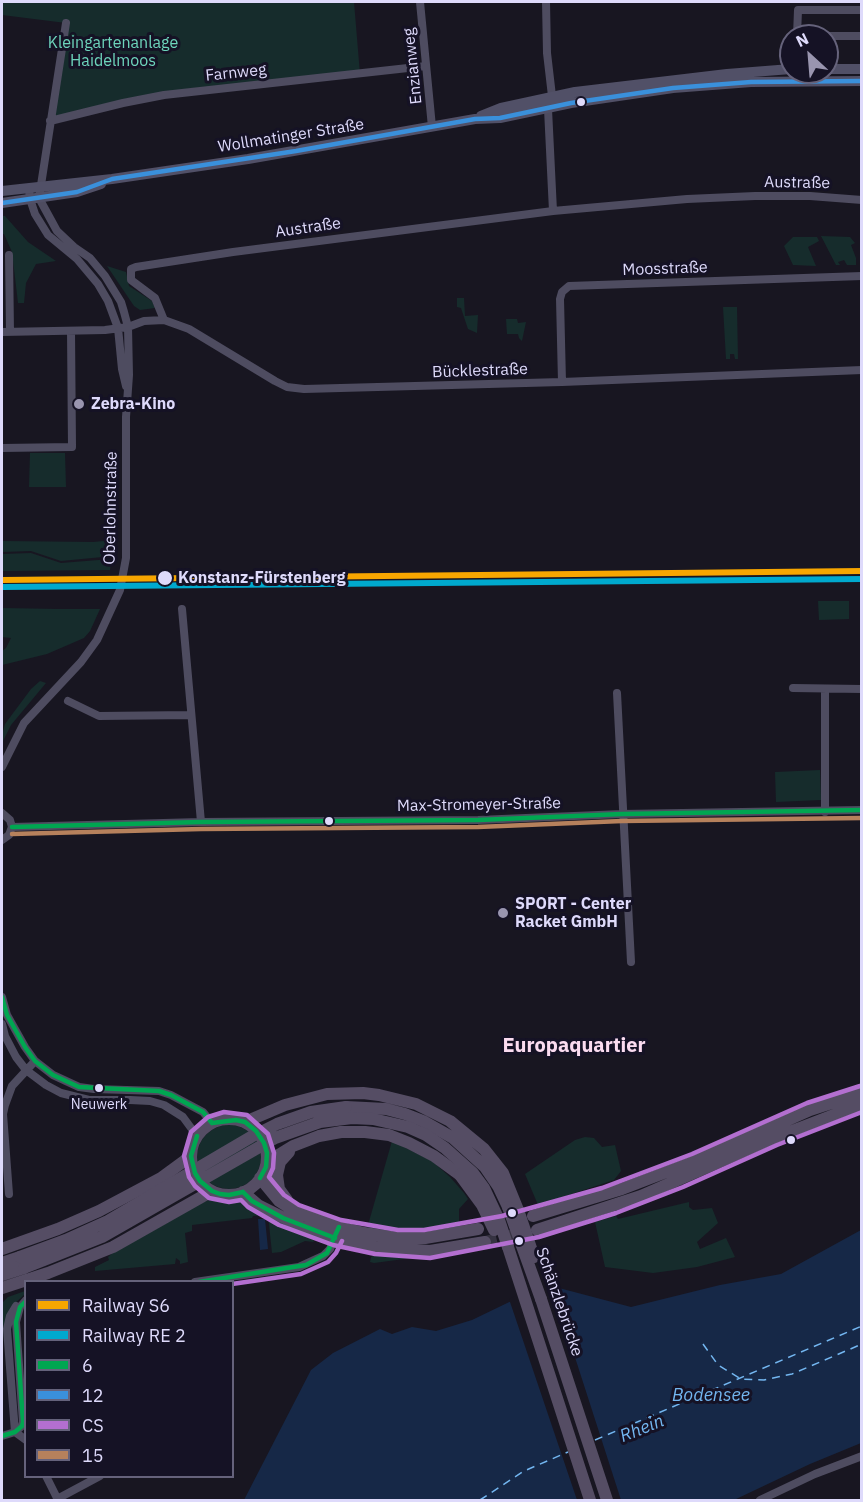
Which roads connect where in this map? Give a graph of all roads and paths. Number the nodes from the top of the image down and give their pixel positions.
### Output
1 (420, 2) edge
2 (546, 2) edge
3 (861, 10) edge
4 (66, 23) dead end
5 (797, 24) edge
6 (839, 36) edge
7 (861, 36) edge
8 (426, 66) junction
9 (839, 69) edge
10 (861, 69) edge
11 (779, 70) edge
12 (861, 81) edge
13 (552, 96) junction
14 (548, 109) junction
15 (475, 119) junction
16 (50, 121) junction
17 (432, 127) junction
18 (112, 179) junction
19 (2, 191) edge
20 (35, 193) junction
21 (56, 195) junction
22 (861, 200) edge
23 (2, 202) edge
24 (46, 211) junction
25 (553, 211) junction
26 (9, 255) dead end
27 (861, 276) edge
28 (164, 320) junction
29 (128, 327) junction
30 (118, 328) junction
31 (6, 332) edge
32 (70, 332) junction
33 (861, 370) edge
34 (562, 382) junction
35 (127, 391) junction
36 (2, 448) edge
37 (182, 609) dead end
38 (793, 688) dead end
39 (825, 689) junction
40 (861, 689) edge
41 (617, 693) dead end
42 (68, 701) dead end
43 (191, 715) junction
44 (2, 767) edge
45 (861, 810) edge
46 (825, 812) junction
47 (2, 813) edge
48 (622, 813) junction
49 (201, 822) junction
50 (12, 827) junction
51 (2, 840) edge
52 (631, 962) dead end
53 (2, 997) edge
54 (2, 1024) edge
55 (35, 1061) junction
56 (26, 1070) junction
57 (861, 1093) edge
58 (861, 1104) edge
59 (245, 1122) junction
60 (212, 1123) junction
61 (197, 1136) junction
62 (293, 1146) junction
63 (191, 1156) junction
64 (267, 1162) junction
65 (260, 1178) junction
66 (212, 1191) junction
67 (243, 1192) junction
68 (9, 1194) dead end
69 (290, 1208) junction
70 (337, 1233) junction
71 (485, 1242) tunnel mouth
72 (464, 1246) junction
73 (507, 1247) junction
74 (2, 1249) edge
75 (2, 1263) edge
76 (22, 1263) junction
77 (2, 1275) edge
78 (26, 1280) edge
79 (203, 1280) edge
80 (24, 1281) edge
81 (2, 1288) edge
82 (541, 1299) junction
83 (24, 1300) edge
84 (15, 1432) junction
85 (2, 1436) edge
86 (24, 1439) edge
87 (861, 1456) edge
88 (47, 1478) edge
89 (96, 1478) edge
90 (57, 1500) edge
91 (590, 1500) edge
92 (607, 1500) edge
93 (760, 1500) edge

1 - 8 street, Enzianweg
2 - 13 street
3 - 5 street
4 - 16 street
6 - 7 street
8 - 16 street, Farnweg
8 - 17 street, Enzianweg
9 - 10 main road
11 - 13 main road, Wollmatinger Straße
12 - 14 main road, Wollmatinger Straße
13 - 14 street
13 - 15 main road, Wollmatinger Straße
14 - 15 main road, Wollmatinger Straße
14 - 25 street
15 - 17 main road, Wollmatinger Straße
16 - 20 street
17 - 18 main road, Wollmatinger Straße
18 - 20 main road, Wollmatinger Straße
18 - 21 main road, Wollmatinger Straße
19 - 20 main road
20 - 21 main road, Wollmatinger Straße
20 - 23 main road
20 - 24 street, Oberlohnstraße
20 - 30 street, Oberlohnstraße
21 - 24 street
22 - 25 street, Austraße
24 - 29 street, Oberlohnstraße
25 - 28 street, Austraße
26 - 31 street
27 - 34 street, Moosstraße
28 - 29 street, Bücklestraße
28 - 34 street, Bücklestraße
29 - 30 street, Bücklestraße
29 - 35 street, Oberlohnstraße
30 - 32 street, Bücklestraße
30 - 35 street, Oberlohnstraße
31 - 32 street, Bücklestraße
32 - 36 street
33 - 34 street, Bücklestraße
35 - 44 street, Oberlohnstraße
37 - 43 street
38 - 39 street
39 - 40 street
39 - 46 street
41 - 48 street
42 - 43 street
43 - 49 street
45 - 46 street, Max-Stromeyer-Straße
46 - 48 street, Max-Stromeyer-Straße
47 - 50 street
48 - 49 street, Max-Stromeyer-Straße
48 - 52 street
49 - 50 street, Max-Stromeyer-Straße
50 - 51 street
53 - 55 street
54 - 56 street
55 - 56 street
55 - 60 street
56 - 61 street
56 - 68 street
57 - 58 main road
59 - 60 main road
59 - 64 main road
59 - 82 main road, bridge
60 - 61 main road
61 - 63 main road
62 - 64 main road
62 - 69 main road
62 - 73 main road, bridge
63 - 66 main road
63 - 74 main road
64 - 65 main road
65 - 67 main road
65 - 69 main road
66 - 67 main road
66 - 78 main road
67 - 70 main road
69 - 70 main road
70 - 72 main road
70 - 72 main road
70 - 79 street
71 - 72 main road
73 - 76 main road, Schänzlebrücke, bridge
73 - 91 main road, Schänzlebrücke
75 - 76 main road
76 - 77 main road
76 - 82 main road, Schänzlebrücke, bridge
80 - 81 main road
82 - 92 main road, Schänzlebrücke
83 - 84 street
84 - 85 street
84 - 86 street
87 - 93 street
88 - 90 street
89 - 90 street

